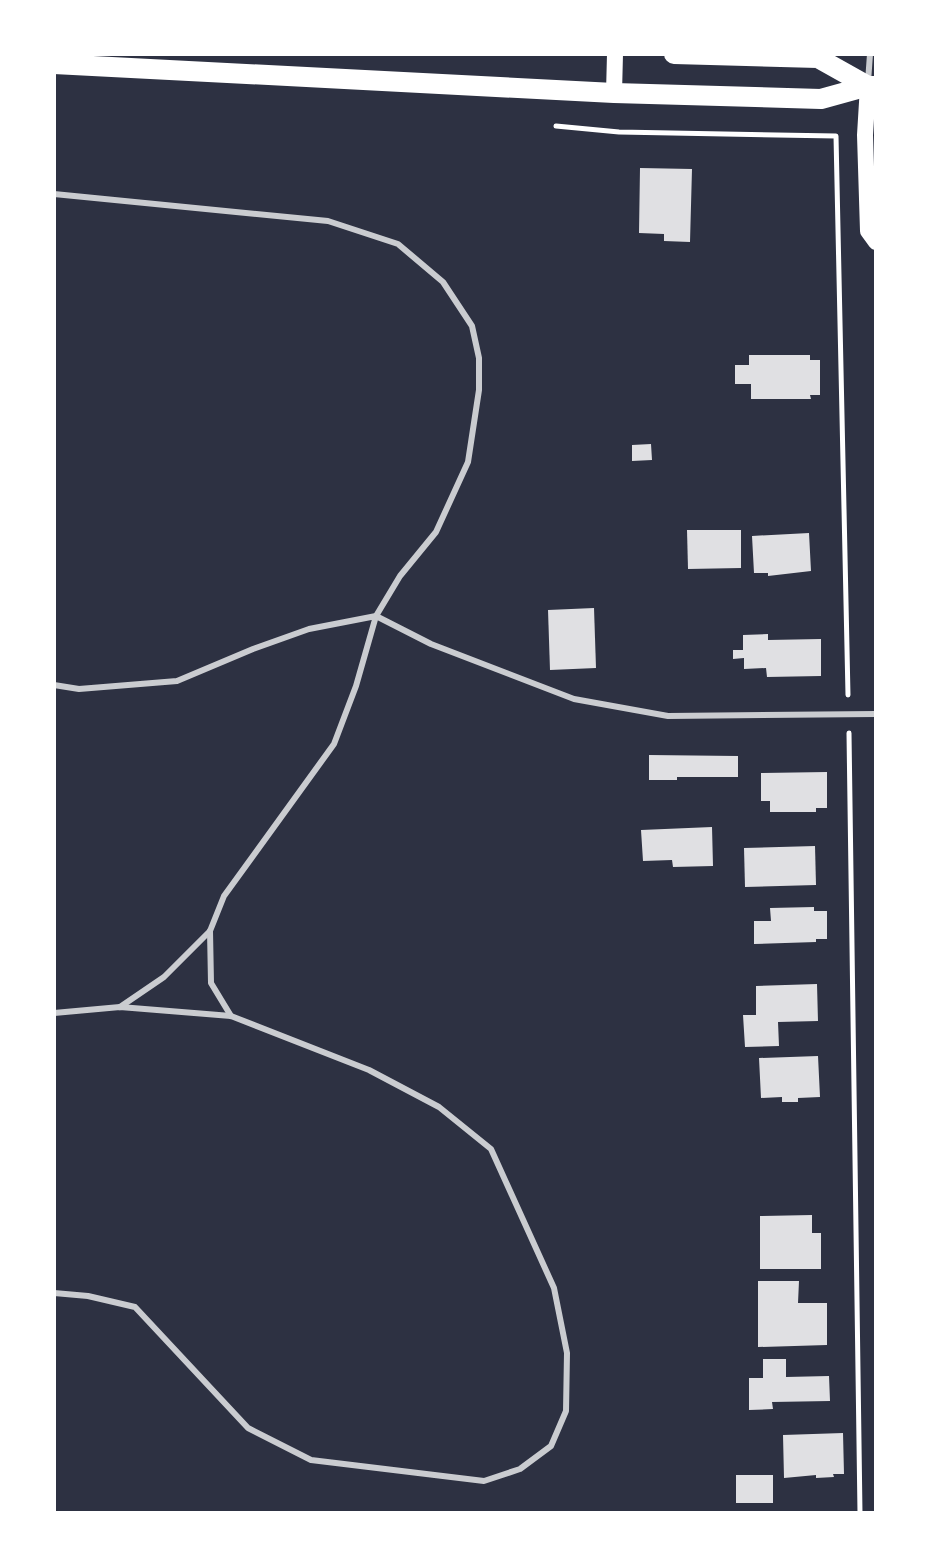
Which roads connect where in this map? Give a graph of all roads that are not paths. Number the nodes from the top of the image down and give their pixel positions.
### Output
1 (615, 54) edge
2 (674, 54) edge
3 (870, 54) edge
4 (54, 64) edge
5 (872, 86) edge
6 (614, 93) junction
7 (54, 194) edge
8 (876, 242) edge
9 (376, 616) junction
10 (54, 685) edge
11 (876, 714) edge
12 (210, 931) junction
13 (120, 1007) junction
14 (54, 1013) edge
15 (231, 1016) junction
16 (54, 1293) edge

1 - 6 main road
2 - 5 main road
3 - 5 lane
4 - 6 main road
5 - 6 main road
5 - 8 main road
7 - 9 lane
9 - 10 lane
9 - 11 lane
9 - 12 lane
12 - 13 lane
12 - 15 lane
13 - 14 lane
13 - 15 lane
15 - 16 lane

